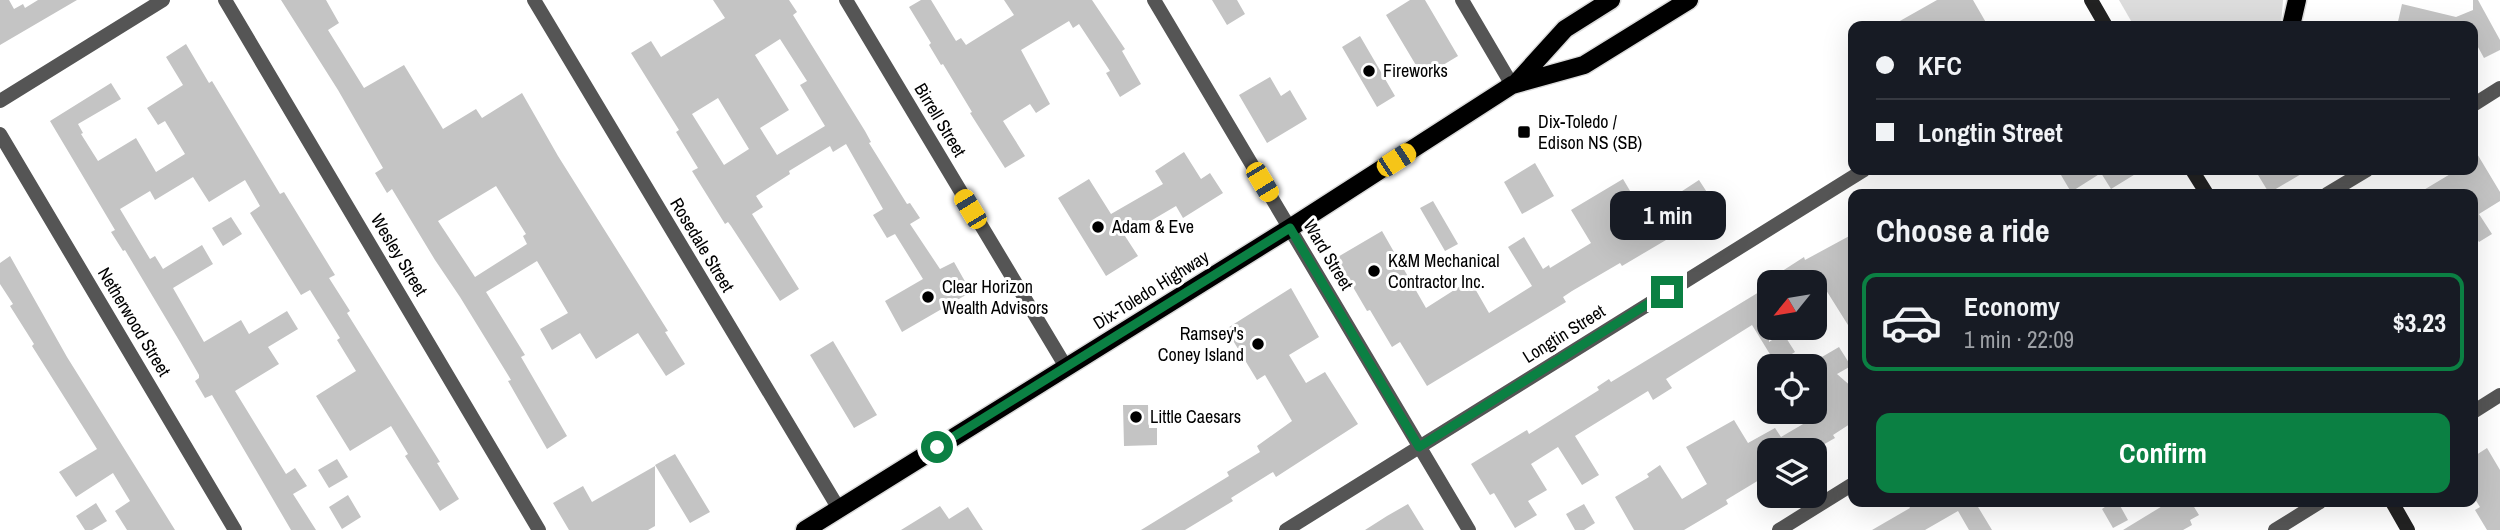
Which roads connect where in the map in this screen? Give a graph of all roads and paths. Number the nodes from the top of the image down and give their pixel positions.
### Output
1 (163, 0) edge
2 (225, 0) edge
3 (534, 0) edge
4 (846, 0) edge
5 (1154, 0) edge
6 (1462, 0) edge
7 (1611, 0) edge
8 (1689, 0) edge
9 (2091, 0) edge
10 (2297, 0) edge
11 (2100, 21) edge
12 (2292, 21) edge
13 (1515, 84) junction
14 (2500, 88) edge
15 (2478, 101) edge
16 (0, 102) edge
17 (0, 134) edge
18 (1856, 175) edge
19 (2359, 175) edge
20 (2336, 189) edge
21 (1290, 228) junction
22 (1066, 367) junction
23 (2500, 395) edge
24 (2478, 409) edge
25 (1419, 447) junction
26 (1848, 487) edge
27 (2312, 507) edge
28 (2395, 507) edge
29 (839, 509) junction
30 (235, 530) edge
31 (539, 530) edge
32 (805, 530) edge
33 (1286, 530) edge
34 (1469, 530) edge
35 (1779, 530) edge
36 (2274, 530) edge
37 (2408, 530) edge

1 - 16 street
2 - 31 street, Wesley Street
3 - 29 street, Rosedale Street
4 - 22 street, Birrell Street
5 - 21 street, Ward Street
6 - 13 street
7 - 13 main road, Dix-Toledo Highway
8 - 13 main road, Dix-Toledo Highway
9 - 11 main road
10 - 12 main road
13 - 21 main road, Dix-Toledo Highway
14 - 15 street
17 - 30 street, Netherwood Street
18 - 25 street, Longtin Street
19 - 20 street
21 - 22 main road, Dix-Toledo Highway
21 - 25 street, Ward Street
22 - 29 main road, Dix-Toledo Highway
23 - 24 street
25 - 33 street, Longtin Street
25 - 34 street, Ward Street
26 - 35 street
27 - 36 street
28 - 37 main road
29 - 32 main road, Dix-Toledo Highway

